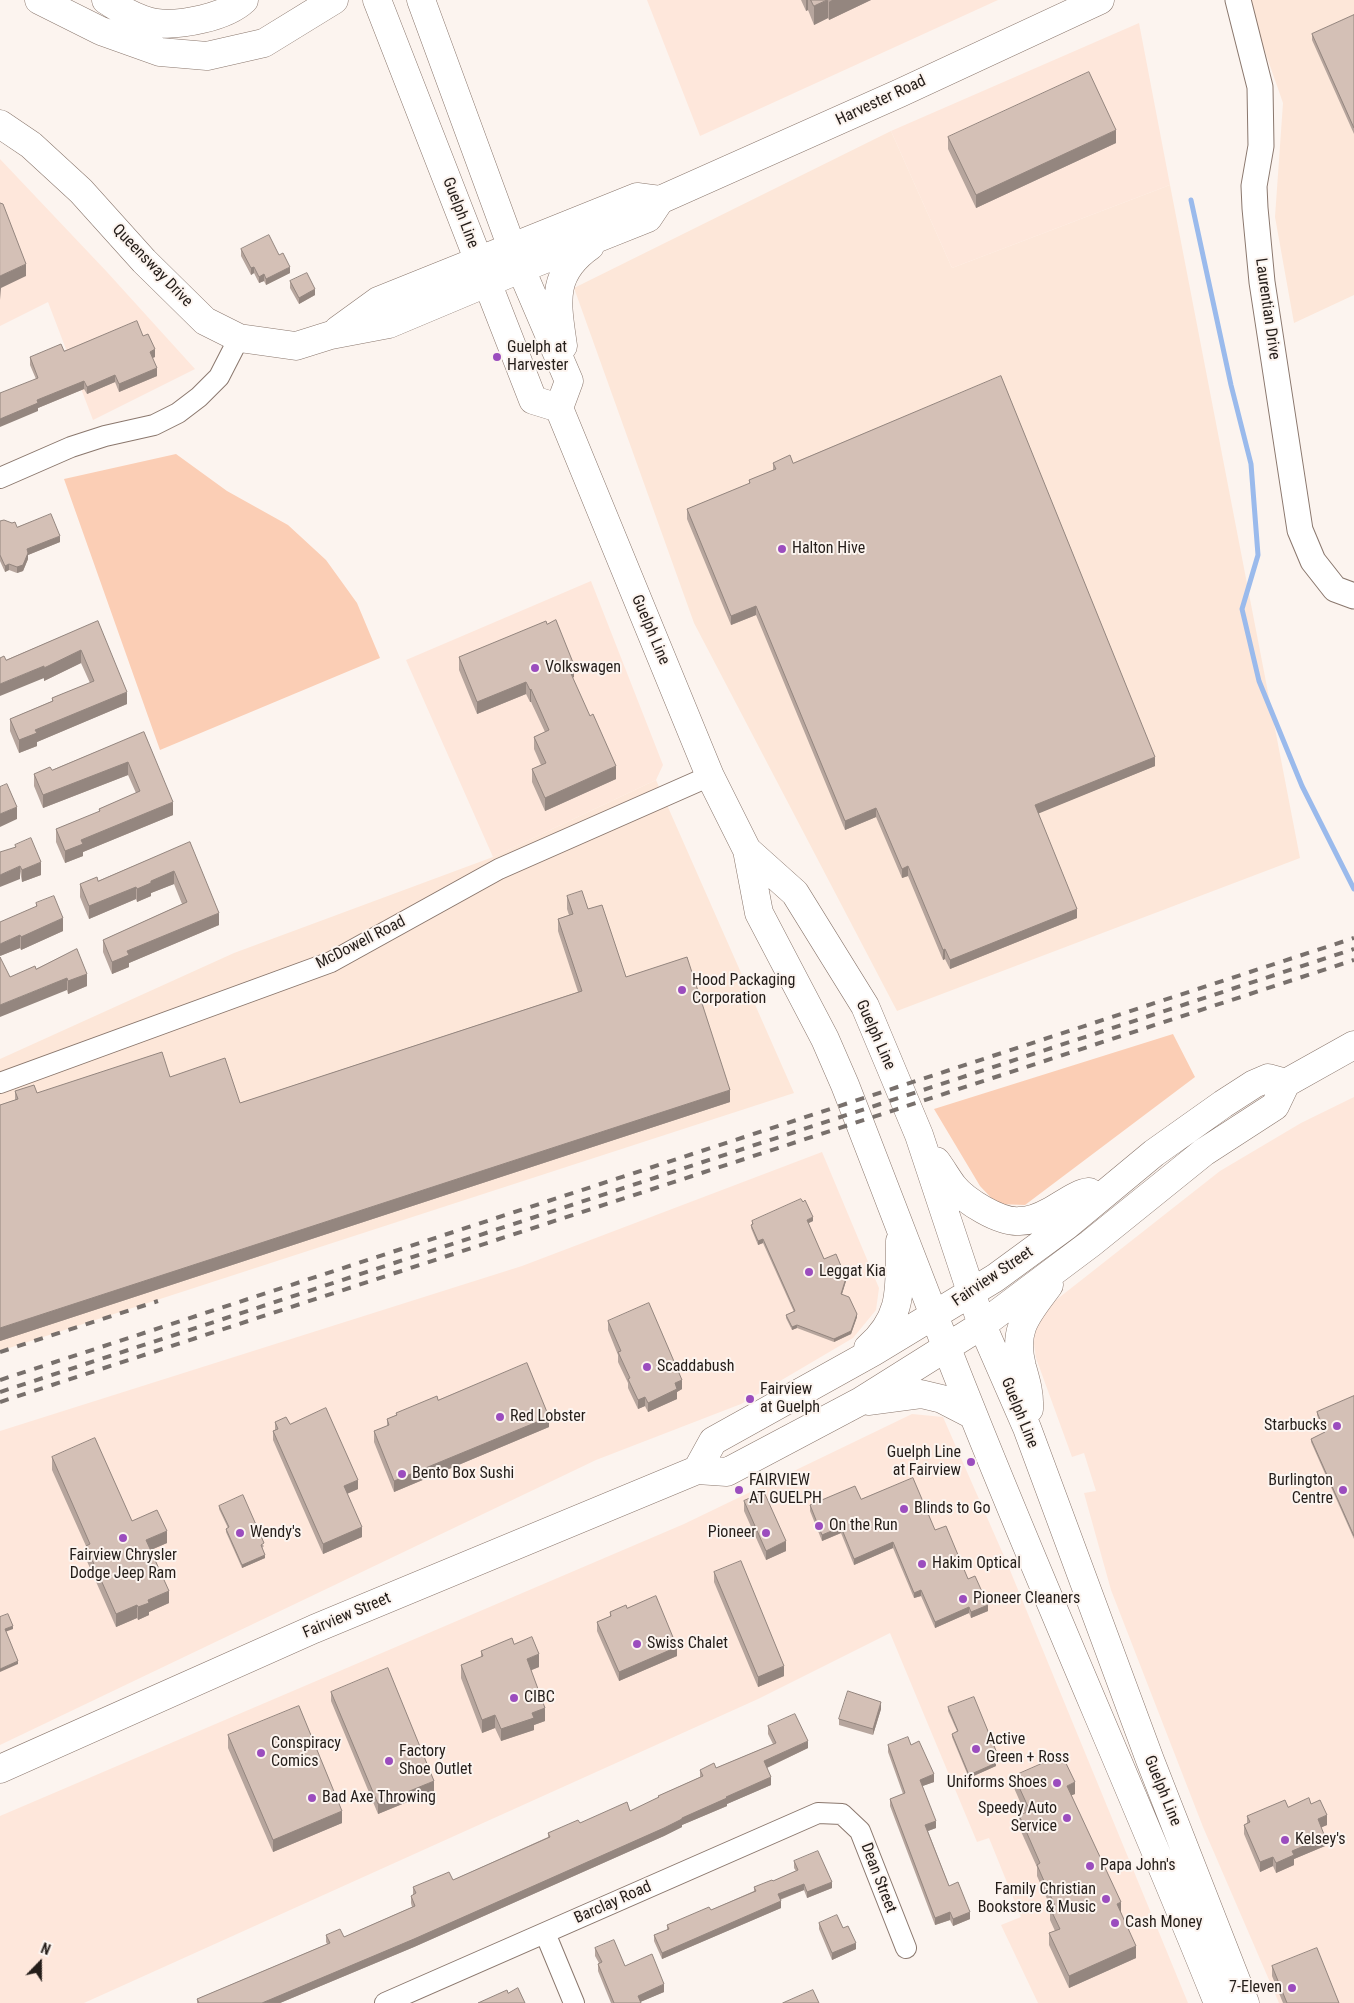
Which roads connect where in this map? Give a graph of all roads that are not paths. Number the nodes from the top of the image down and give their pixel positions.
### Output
1 (39, 0) edge
2 (106, 0) edge
3 (244, 0) edge
4 (334, 0) edge
5 (377, 0) edge
6 (421, 0) edge
7 (1100, 0) edge
8 (1238, 0) edge
9 (0, 124) edge
10 (660, 200) junction
11 (606, 235) junction
12 (516, 258) junction
13 (483, 272) junction
14 (239, 338) junction
15 (568, 381) junction
16 (559, 408) junction
17 (0, 478) edge
18 (1354, 596) edge
19 (710, 776) junction
20 (747, 850) junction
21 (1354, 1045) edge
22 (1286, 1083) junction
23 (0, 1084) edge
24 (919, 1135) junction
25 (1108, 1191) junction
26 (900, 1229) junction
27 (1058, 1268) junction
28 (971, 1293) junction
29 (935, 1316) junction
30 (982, 1325) junction
31 (946, 1347) junction
32 (852, 1364) junction
33 (861, 1402) junction
34 (973, 1415) junction
35 (1027, 1428) junction
36 (697, 1470) junction
37 (0, 1769) edge
38 (842, 1814) joint
39 (545, 1933) junction
40 (906, 1948) dead end
41 (385, 2003) edge
42 (574, 2003) edge
43 (1218, 2003) edge
44 (1245, 2003) edge

1 - 4 main road
2 - 3 main road
5 - 13 main road, Guelph Line
6 - 12 main road
7 - 10 main road, Harvester Road
8 - 18 street, Laurentian Drive
9 - 14 main road, Queensway Drive
10 - 11 main road, Harvester Road
10 - 12 main road, Harvester Road
11 - 12 main road, Harvester Road
11 - 15 main road
12 - 13 main road, Harvester Road
12 - 15 main road
13 - 14 main road, Queensway Drive
13 - 16 main road, Guelph Line
14 - 17 street
15 - 16 main road
16 - 19 main road, Guelph Line
19 - 20 main road, Guelph Line
19 - 23 street, McDowell Road
20 - 24 main road, Guelph Line
20 - 26 main road, Guelph Line
21 - 22 main road
22 - 25 main road, Fairview Street
22 - 27 main road, Fairview Street
24 - 25 main road
24 - 28 main road, Guelph Line
25 - 28 main road, Fairview Street
26 - 29 main road, Guelph Line
26 - 32 main road
27 - 30 main road, Fairview Street
27 - 35 main road
28 - 29 main road, Fairview Street
28 - 30 main road, Guelph Line
29 - 31 main road, Guelph Line
29 - 32 main road, Fairview Street
30 - 31 main road, Fairview Street
30 - 35 main road, Guelph Line
31 - 33 main road, Fairview Street
31 - 34 main road, Guelph Line
32 - 36 main road, Fairview Street
33 - 34 main road
33 - 36 main road, Fairview Street
34 - 43 main road, Guelph Line
35 - 44 main road, Guelph Line
36 - 37 main road, Fairview Street
38 - 39 street, Barclay Road
38 - 40 street, Dean Street
39 - 41 street, Barclay Road
39 - 42 street

